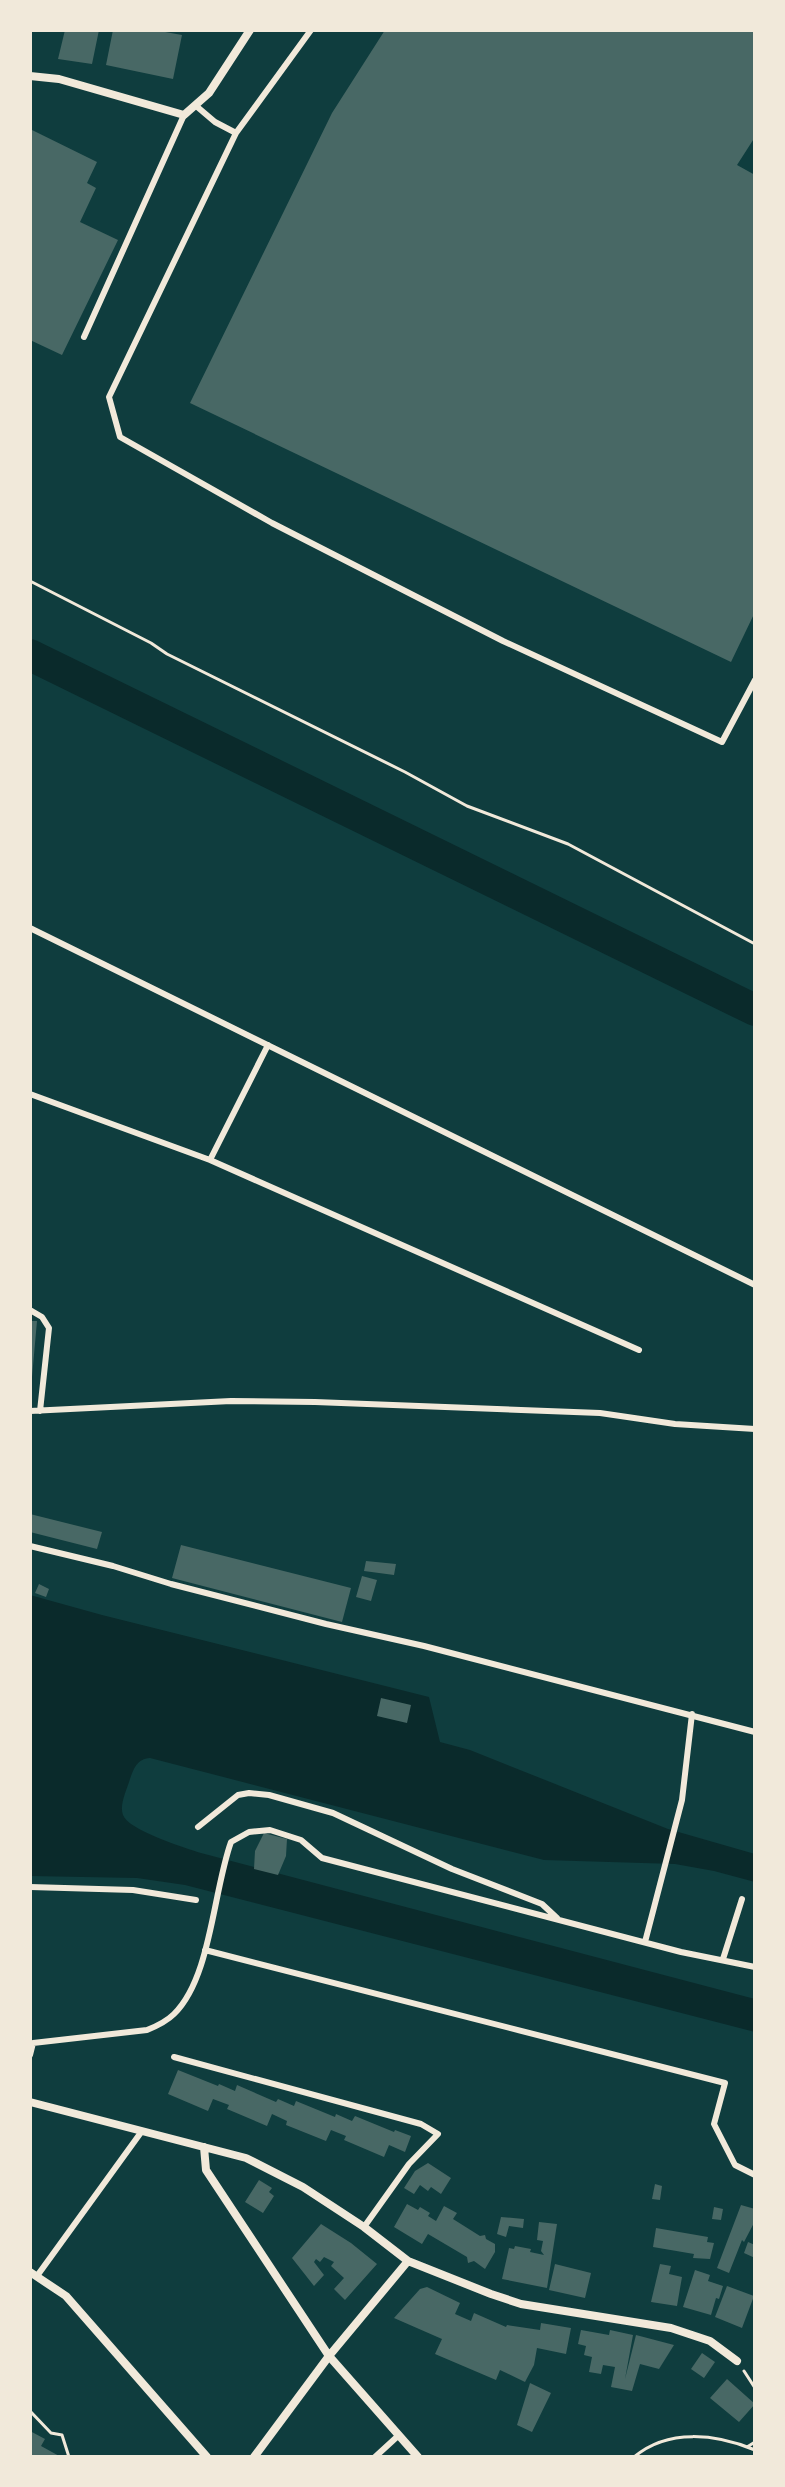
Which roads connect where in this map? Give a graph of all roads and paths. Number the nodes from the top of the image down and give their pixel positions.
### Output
1 (250, 30) edge
2 (311, 30) edge
3 (30, 76) edge
4 (195, 105) junction
5 (184, 115) junction
6 (236, 133) junction
7 (84, 337) dead end
8 (30, 581) edge
9 (755, 680) edge
10 (30, 928) edge
11 (755, 944) edge
12 (268, 1045) junction
13 (30, 1094) edge
14 (210, 1160) junction
15 (755, 1285) edge
16 (30, 1310) edge
17 (639, 1350) dead end
18 (30, 1411) edge
19 (40, 1411) junction
20 (755, 1429) edge
21 (30, 1546) edge
22 (692, 1714) junction
23 (755, 1732) edge
24 (198, 1827) dead end
25 (30, 1887) edge
26 (742, 1899) dead end
27 (196, 1900) dead end
28 (560, 1920) junction
29 (645, 1942) junction
30 (205, 1950) junction
31 (723, 1959) junction
32 (755, 1967) edge
33 (30, 2055) edge
34 (174, 2057) dead end
35 (30, 2102) edge
36 (142, 2131) junction
37 (204, 2147) junction
38 (755, 2175) edge
39 (364, 2227) junction
40 (408, 2261) junction
41 (33, 2274) edge
42 (329, 2356) junction
43 (737, 2361) joint
44 (755, 2388) edge
45 (30, 2411) edge
46 (399, 2435) junction
47 (755, 2442) edge
48 (747, 2447) junction
49 (755, 2450) edge
50 (69, 2457) edge
51 (207, 2457) edge
52 (254, 2457) edge
53 (375, 2457) edge
54 (418, 2457) edge
55 (634, 2457) edge

1 - 4 street
2 - 6 lane
3 - 5 street
4 - 5 street
4 - 6 lane
5 - 7 lane
6 - 9 lane
8 - 11 path
10 - 12 lane
12 - 14 lane
12 - 15 lane
13 - 14 lane
14 - 17 lane
16 - 19 lane
18 - 19 lane
19 - 20 lane
21 - 22 lane
22 - 23 lane
22 - 29 lane
24 - 28 lane
25 - 27 lane
26 - 31 lane
28 - 29 lane
28 - 30 lane
29 - 31 lane
30 - 33 lane
30 - 38 lane
31 - 32 lane
34 - 39 lane
35 - 36 street
36 - 37 street
36 - 41 lane
37 - 39 street
37 - 42 street
39 - 40 street
40 - 42 street
40 - 43 street
41 - 51 street
42 - 46 street
42 - 52 street
43 - 44 path
45 - 50 path
46 - 53 lane
46 - 54 street
47 - 48 path
48 - 49 path
48 - 55 path

